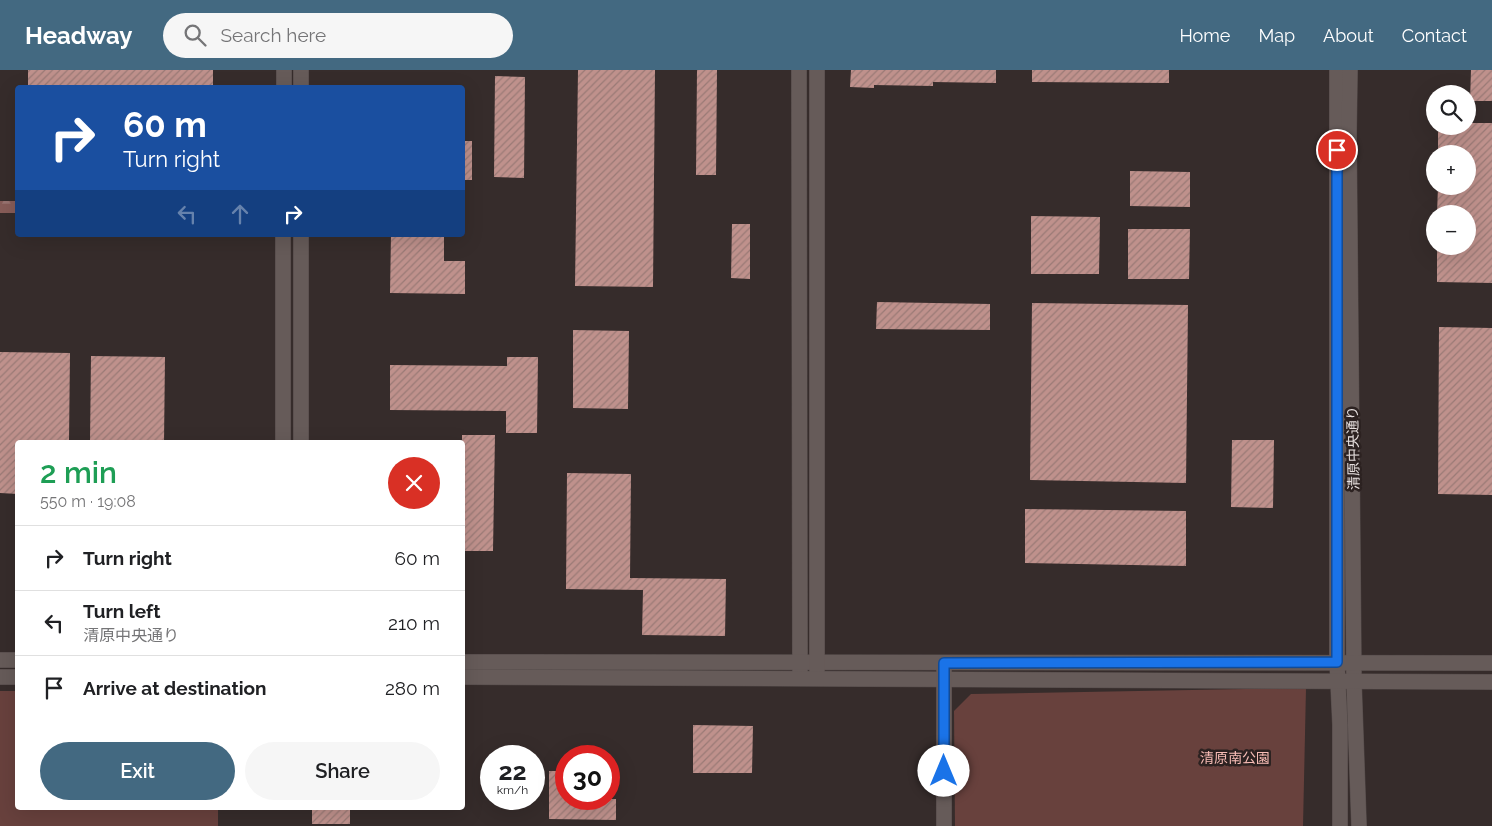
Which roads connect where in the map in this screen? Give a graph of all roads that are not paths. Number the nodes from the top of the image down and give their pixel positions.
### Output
1 (284, 70) edge
2 (301, 70) edge
3 (799, 70) edge
4 (817, 70) edge
5 (1337, 70) edge
6 (1350, 70) edge
7 (284, 85) edge
8 (301, 85) edge
9 (283, 237) edge
10 (301, 237) edge
11 (283, 440) edge
12 (301, 440) edge
13 (0, 660) edge
14 (15, 660) edge
15 (465, 662) edge
16 (1337, 662) junction
17 (1355, 662) junction
18 (800, 663) junction
19 (817, 663) junction
20 (944, 663) junction
21 (1492, 663) edge
22 (0, 677) edge
23 (15, 677) edge
24 (465, 677) edge
25 (800, 679) junction
26 (817, 679) junction
27 (944, 680) junction
28 (1338, 682) junction
29 (1354, 682) junction
30 (1492, 682) edge
31 (944, 826) edge
32 (1340, 826) edge
33 (1359, 826) edge

1 - 7 street
2 - 8 street
3 - 18 street
4 - 19 street
5 - 16 street, 清原中央通り
6 - 17 street, 清原中央通り
9 - 11 street
10 - 12 street
13 - 14 street
15 - 18 street
16 - 17 street
16 - 20 street
16 - 28 street, 清原中央通り
17 - 21 street
17 - 29 street, 清原中央通り
18 - 19 street
18 - 25 street
19 - 20 street
19 - 26 street
20 - 27 street
22 - 23 street
24 - 25 street
25 - 26 street
26 - 27 street
27 - 28 street
27 - 31 street
28 - 29 street
28 - 32 street, 清原中央通り
29 - 30 street
29 - 33 street, 清原中央通り

